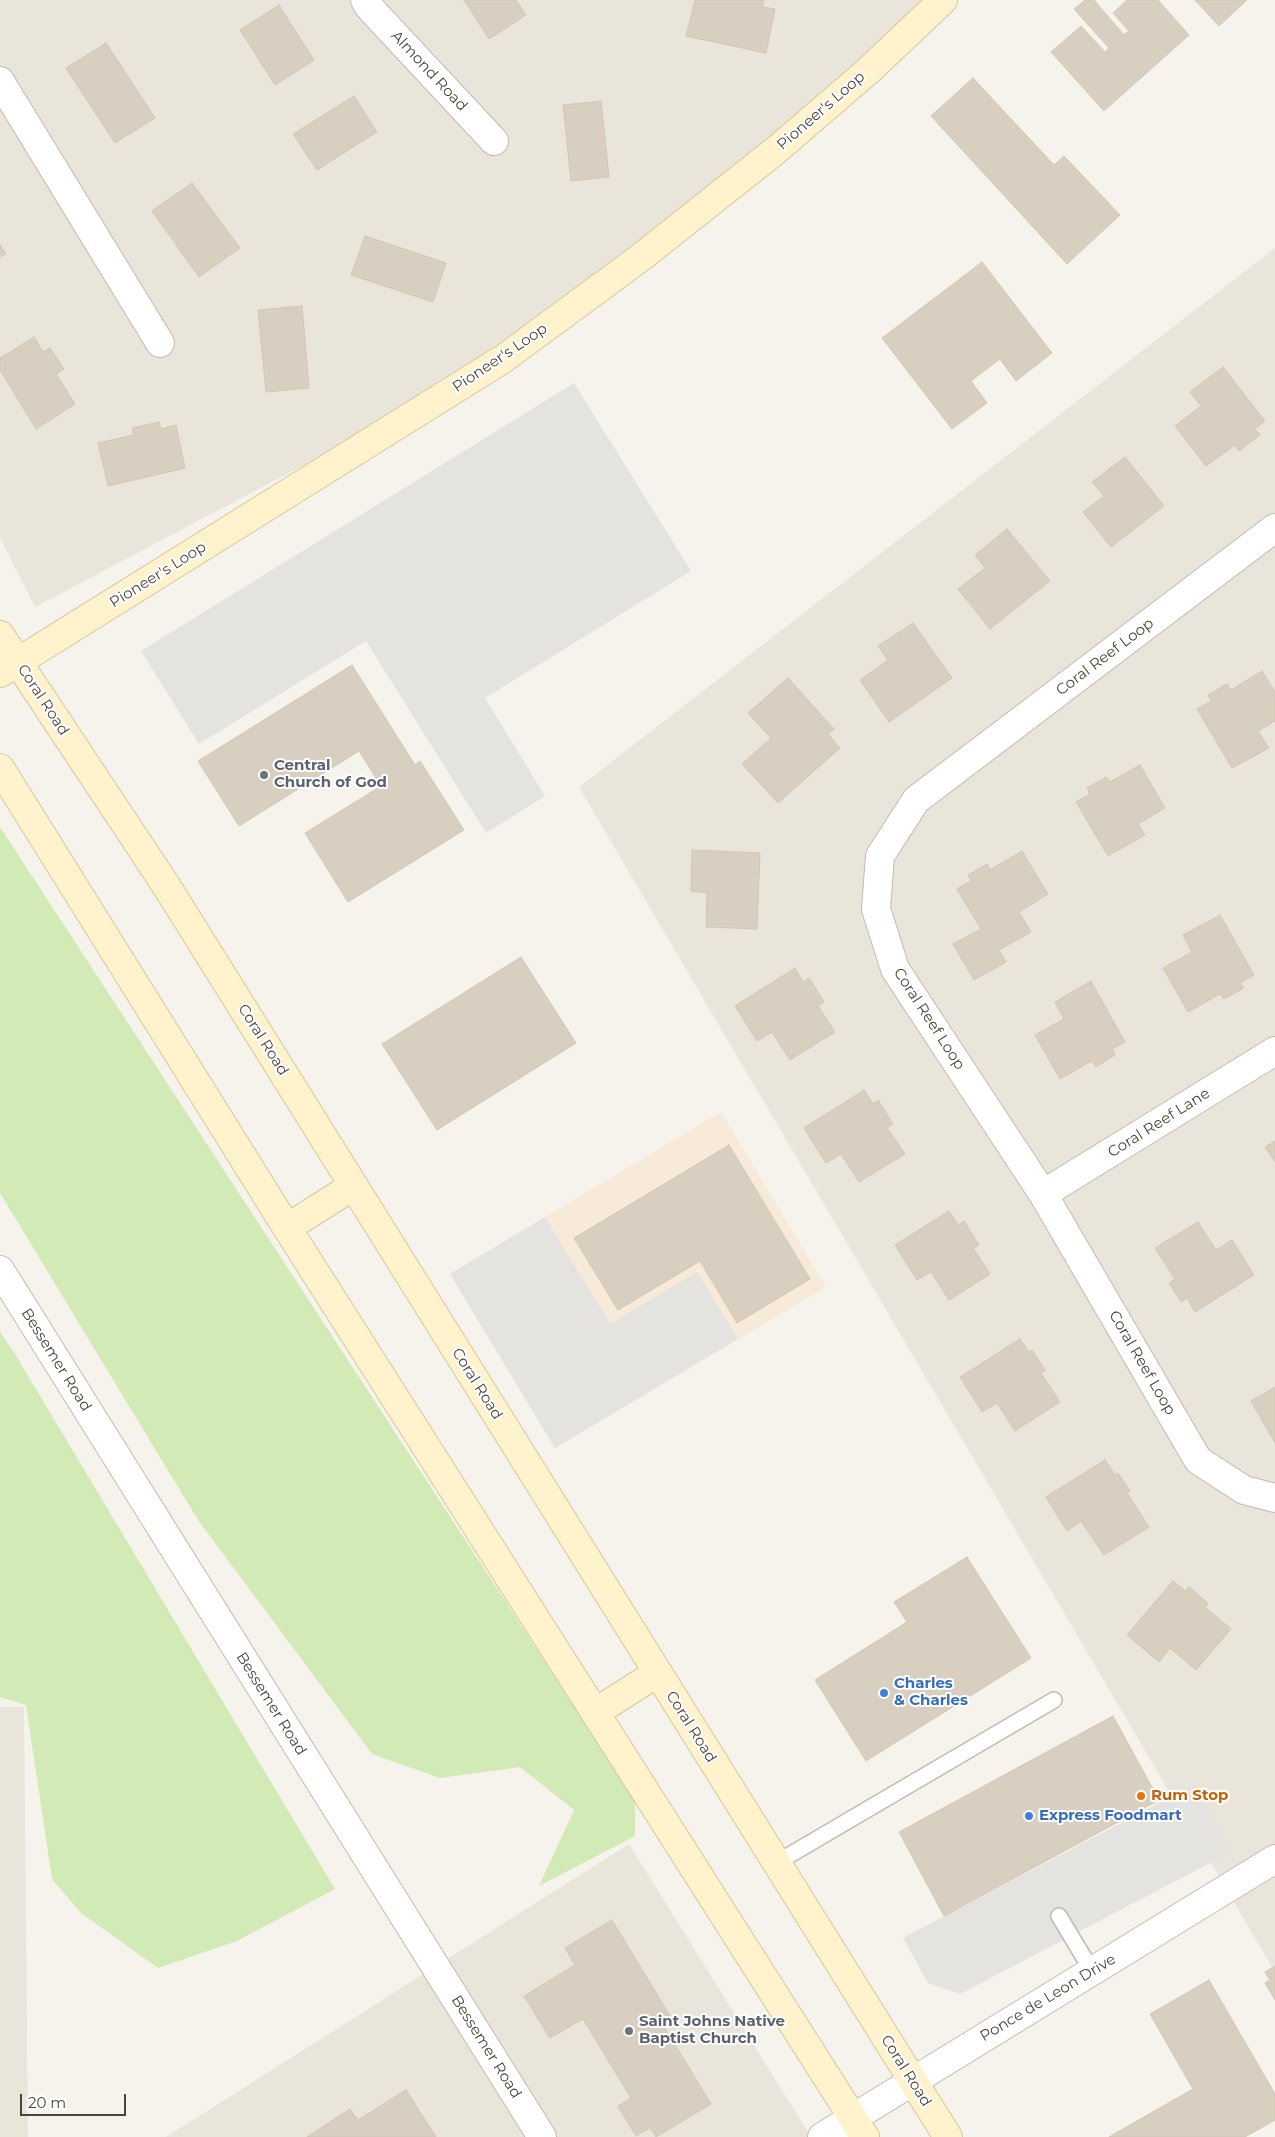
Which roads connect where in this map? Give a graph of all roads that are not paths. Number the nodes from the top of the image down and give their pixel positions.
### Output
1 (365, 0) edge
2 (943, 0) edge
3 (0, 81) edge
4 (494, 140) dead end
5 (160, 343) dead end
6 (1275, 528) edge
7 (0, 635) edge
8 (9, 668) edge
9 (0, 768) edge
10 (1275, 1051) edge
11 (353, 1186) junction
12 (1043, 1194) junction
13 (287, 1228) junction
14 (0, 1270) edge
15 (1275, 1498) edge
16 (657, 1672) junction
17 (1054, 1700) dead end
18 (596, 1712) junction
19 (1275, 1859) edge
20 (776, 1863) junction
21 (1059, 1916) dead end
22 (1092, 1971) junction
23 (912, 2080) junction
24 (859, 2127) edge
25 (542, 2137) edge
26 (822, 2137) edge
27 (948, 2137) edge

1 - 4 street, Almond Road
2 - 8 main road, Pioneer's Loop
3 - 5 street
6 - 12 street, Coral Reef Loop
7 - 8 main road, Coral Road
8 - 11 main road, Coral Road
9 - 13 main road
10 - 12 street, Coral Reef Lane
11 - 13 main road
11 - 16 main road, Coral Road
12 - 15 street, Coral Reef Loop
13 - 18 main road
14 - 25 street, Bessemer Road
16 - 18 main road
16 - 20 main road, Coral Road
17 - 20 lane
18 - 24 main road
19 - 22 street, Ponce de Leon Drive
20 - 23 main road, Coral Road
21 - 22 lane
22 - 23 street, Ponce de Leon Drive
23 - 24 street, Ponce de Leon Drive
23 - 27 main road, Coral Road
24 - 26 street, Ponce de Leon Drive

